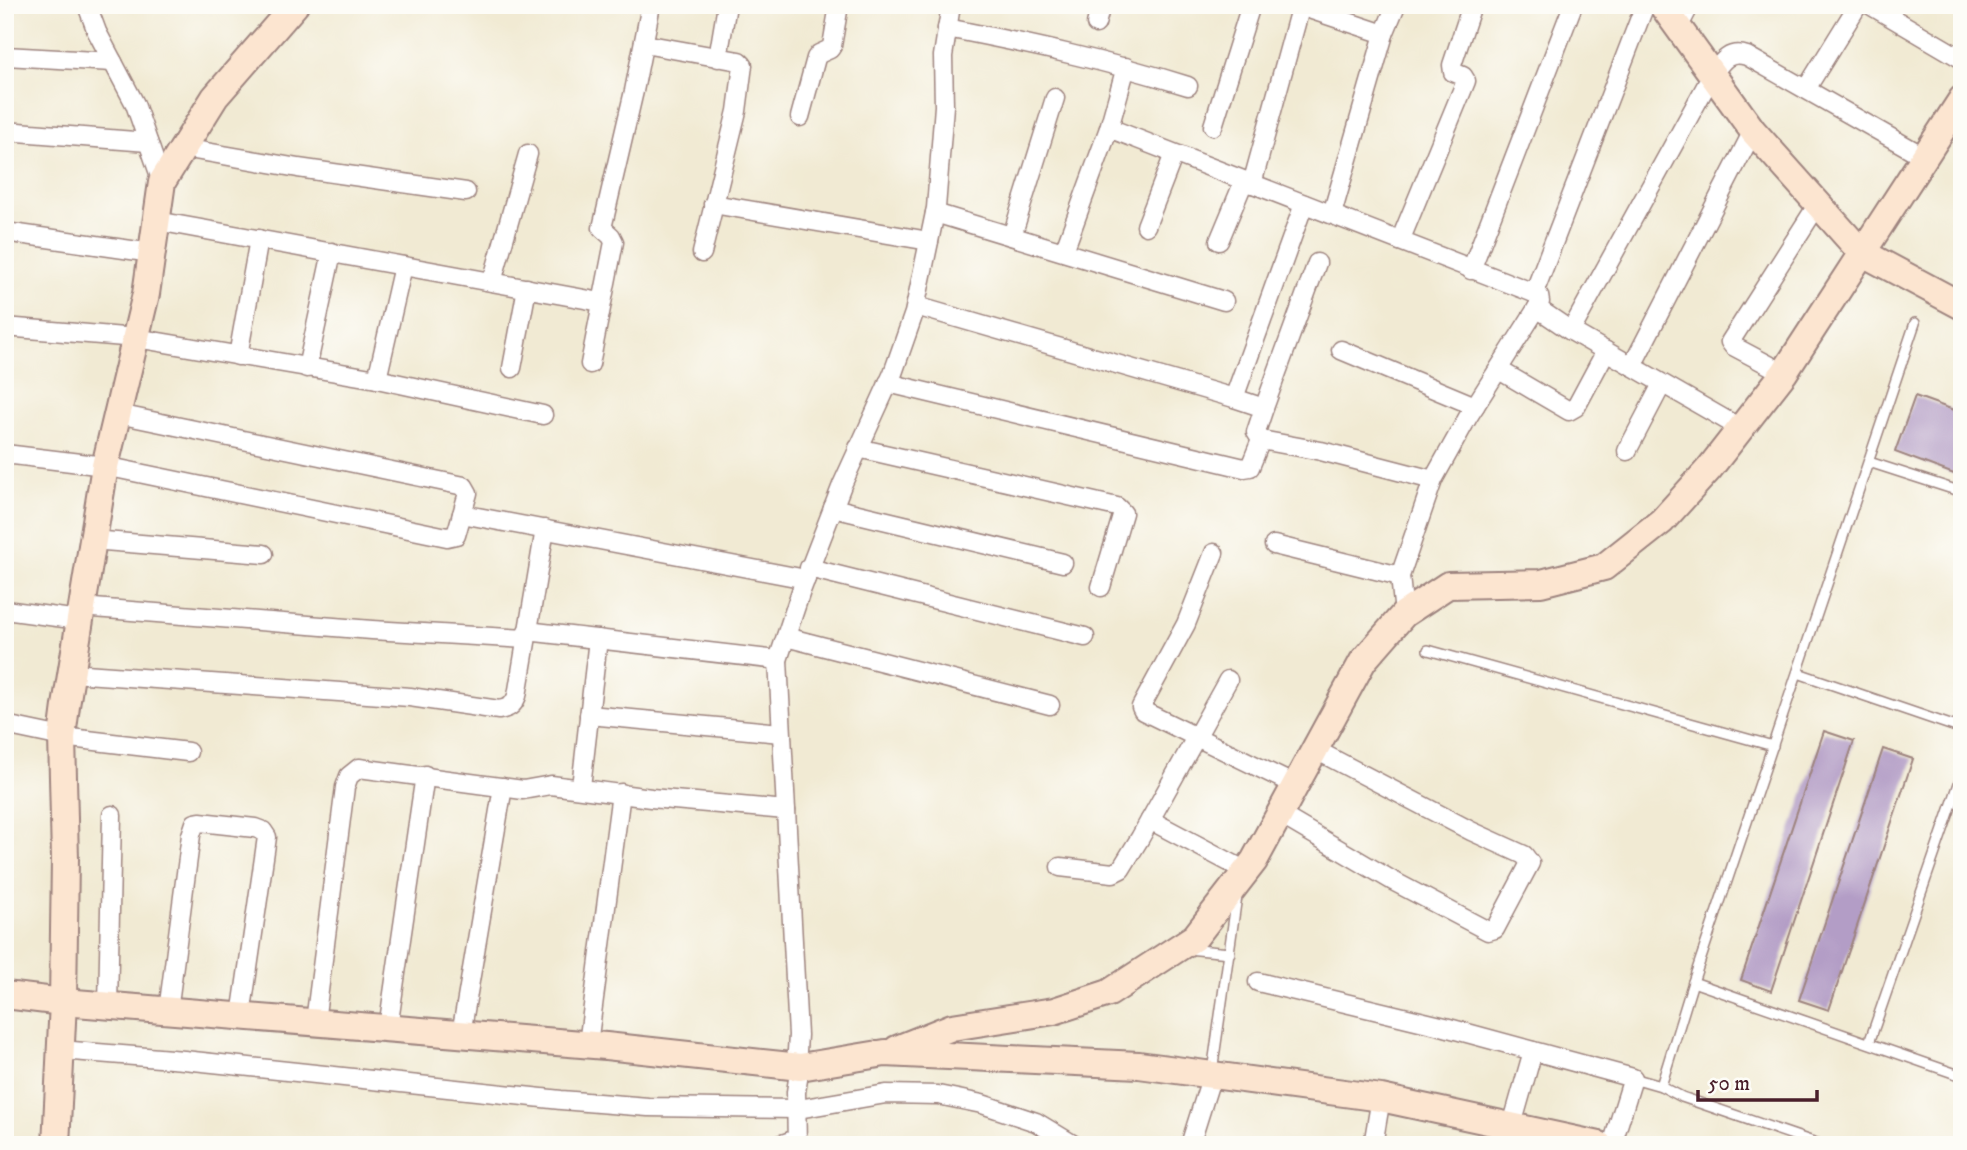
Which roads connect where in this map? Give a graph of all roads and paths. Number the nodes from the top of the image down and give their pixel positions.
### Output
1 (87, 5) edge
2 (295, 5) edge
3 (652, 5) edge
4 (727, 5) edge
5 (839, 5) edge
6 (951, 5) edge
7 (1101, 5) edge
8 (1251, 5) edge
9 (1300, 5) edge
10 (1396, 5) edge
11 (1472, 5) edge
12 (1573, 5) edge
13 (1645, 5) edge
14 (1662, 5) edge
15 (1858, 5) edge
16 (1870, 5) edge
17 (1684, 17) edge
18 (1096, 24) dead end
19 (947, 28) junction
20 (1384, 34) junction
21 (644, 44) junction
22 (5, 56) edge
23 (718, 58) junction
24 (1962, 59) edge
25 (113, 62) junction
26 (1126, 67) junction
27 (1712, 75) junction
28 (1188, 86) dead end
29 (1806, 89) junction
30 (1055, 98) dead end
31 (1962, 99) edge
32 (800, 117) dead end
33 (1213, 126) dead end
34 (1109, 128) junction
35 (5, 131) edge
36 (1753, 131) junction
37 (148, 142) junction
38 (183, 148) junction
39 (528, 154) dead end
40 (1174, 154) junction
41 (1923, 156) junction
42 (162, 182) junction
43 (1248, 183) junction
44 (466, 192) dead end
45 (713, 204) junction
46 (1304, 204) junction
47 (1818, 204) junction
48 (935, 213) junction
49 (1332, 214) junction
50 (157, 221) junction
51 (1146, 226) dead end
52 (5, 232) edge
53 (1012, 236) junction
54 (259, 239) junction
55 (929, 241) junction
56 (1219, 241) dead end
57 (1400, 241) junction
58 (1064, 251) junction
59 (332, 252) junction
60 (1861, 252) junction
61 (152, 253) junction
62 (702, 253) dead end
63 (1317, 263) dead end
64 (403, 265) junction
65 (1471, 270) junction
66 (492, 282) junction
67 (527, 288) junction
68 (1535, 300) junction
69 (1224, 301) dead end
70 (601, 302) junction
71 (916, 306) junction
72 (1962, 306) edge
73 (1915, 323) dead end
74 (5, 327) edge
75 (1571, 331) junction
76 (136, 338) junction
77 (1341, 350) dead end
78 (1606, 351) junction
79 (237, 356) junction
80 (590, 364) dead end
81 (1632, 366) junction
82 (307, 368) junction
83 (512, 368) dead end
84 (1499, 370) junction
85 (1784, 373) junction
86 (377, 379) junction
87 (888, 383) junction
88 (1662, 384) junction
89 (1234, 398) junction
90 (1475, 406) junction
91 (1264, 408) junction
92 (118, 414) junction
93 (543, 415) dead end
94 (1740, 428) junction
95 (1261, 440) junction
96 (858, 448) junction
97 (1627, 451) dead end
98 (5, 454) edge
99 (1868, 461) junction
100 (105, 466) junction
101 (1433, 480) junction
102 (1962, 492) edge
103 (833, 508) junction
104 (462, 514) junction
105 (545, 529) junction
106 (92, 540) junction
107 (1274, 545) dead end
108 (1214, 553) dead end
109 (264, 554) dead end
110 (1063, 563) dead end
111 (808, 573) junction
112 (1400, 576) junction
113 (1101, 587) dead end
114 (5, 610) edge
115 (80, 613) junction
116 (1404, 614) junction
117 (527, 635) junction
118 (786, 637) junction
119 (1085, 637) dead end
120 (598, 639) junction
121 (1428, 650) dead end
122 (778, 660) junction
123 (71, 673) junction
124 (1798, 673) junction
125 (1228, 680) dead end
126 (1050, 705) dead end
127 (590, 715) junction
128 (5, 725) edge
129 (1962, 729) edge
130 (781, 733) junction
131 (62, 737) junction
132 (1198, 737) junction
133 (1773, 746) junction
134 (1314, 749) junction
135 (188, 752) dead end
136 (425, 775) junction
137 (1962, 775) edge
138 (1295, 785) junction
139 (503, 787) junction
140 (581, 787) junction
141 (621, 793) junction
142 (786, 810) junction
143 (1279, 814) junction
144 (111, 815) dead end
145 (1150, 820) junction
146 (1060, 867) dead end
147 (1243, 876) junction
148 (1178, 948) junction
149 (1230, 953) junction
150 (1258, 982) dead end
151 (1693, 982) junction
152 (5, 995) edge
153 (63, 1002) junction
154 (107, 1006) junction
155 (168, 1011) junction
156 (241, 1016) junction
157 (315, 1022) junction
158 (388, 1028) junction
159 (461, 1034) junction
160 (1869, 1043) junction
161 (589, 1044) junction
162 (60, 1050) junction
163 (1533, 1051) junction
164 (885, 1053) junction
165 (798, 1067) junction
166 (1212, 1075) junction
167 (1962, 1076) edge
168 (1633, 1078) junction
169 (1661, 1086) junction
170 (1381, 1098) junction
171 (798, 1109) junction
172 (1512, 1125) junction
173 (1556, 1140) edge
174 (797, 1142) edge
175 (56, 1145) edge
176 (779, 1145) edge
177 (1074, 1145) edge
178 (1190, 1145) edge
179 (1373, 1145) edge
180 (1599, 1145) edge
181 (1612, 1145) edge
182 (1822, 1145) edge

1 - 25 street
2 - 38 street
3 - 21 street
4 - 23 street
5 - 32 street
6 - 19 street
7 - 18 street
8 - 33 street
9 - 20 street
9 - 43 street
10 - 20 street
11 - 57 street
12 - 65 street
13 - 68 street
14 - 17 street
15 - 29 street
16 - 24 street
17 - 27 street
19 - 26 street
19 - 48 street
20 - 49 street
21 - 23 street
21 - 70 street
22 - 25 street
23 - 45 street
25 - 37 street
26 - 28 street
26 - 34 street
27 - 29 street
27 - 36 street
27 - 75 street
29 - 41 street
30 - 53 street
31 - 41 street
34 - 40 street
34 - 58 street
35 - 37 street
36 - 47 street
36 - 81 street
37 - 42 street
38 - 42 street
38 - 44 street
39 - 66 street
40 - 43 street
40 - 51 street
41 - 60 street
42 - 50 street
43 - 46 street
43 - 56 street
45 - 55 street
45 - 62 street
46 - 49 street
46 - 89 street
47 - 60 street
47 - 85 street
48 - 53 street
48 - 55 street
49 - 57 street
50 - 54 street
50 - 61 street
52 - 61 street
53 - 58 street
54 - 59 street
54 - 79 street
55 - 71 street
57 - 65 street
58 - 69 street
59 - 64 street
59 - 82 street
60 - 72 street
60 - 85 street
61 - 76 street
63 - 91 street
64 - 66 street
64 - 86 street
65 - 68 street
66 - 67 street
67 - 70 street
67 - 83 street
68 - 75 street
68 - 84 street
70 - 80 street
71 - 87 street
71 - 89 street
73 - 99 lane
74 - 76 street
75 - 78 street
76 - 79 street
76 - 92 street
77 - 90 street
78 - 81 street
78 - 84 street
79 - 82 street
81 - 88 street
82 - 86 street
84 - 90 street
85 - 94 street
86 - 93 street
87 - 95 street
87 - 96 street
88 - 94 street
88 - 97 street
89 - 91 street
90 - 101 street
91 - 95 street
92 - 100 street
92 - 104 street
94 - 116 street
95 - 101 street
96 - 103 street
96 - 113 street
98 - 100 street
99 - 102 lane
99 - 124 lane
100 - 104 street
100 - 106 street
101 - 112 street
103 - 110 street
103 - 111 street
104 - 105 street
105 - 111 street
105 - 117 street
106 - 109 street
106 - 115 street
107 - 112 street
108 - 132 street
111 - 118 street
111 - 119 street
112 - 116 street
114 - 115 street
115 - 117 street
115 - 123 street
116 - 134 street
117 - 120 street
117 - 123 street
118 - 122 street
118 - 126 street
120 - 122 street
120 - 127 street
121 - 133 lane
122 - 130 street
123 - 131 street
124 - 129 lane
124 - 133 lane
125 - 132 street
127 - 130 street
127 - 140 street
128 - 131 street
130 - 142 street
131 - 135 street
131 - 153 street
132 - 138 street
132 - 145 street
133 - 151 lane
134 - 138 street
134 - 143 street
136 - 139 street
136 - 157 street
136 - 158 street
137 - 160 lane
138 - 143 street
139 - 140 street
139 - 159 street
140 - 141 street
141 - 142 street
141 - 161 street
142 - 165 street
143 - 147 street
144 - 154 street
145 - 146 street
145 - 147 street
147 - 148 street
147 - 149 lane
148 - 149 lane
148 - 164 street
149 - 166 lane
150 - 163 street
151 - 160 lane
151 - 169 lane
152 - 153 street
153 - 154 street
153 - 162 street
154 - 155 street
155 - 156 street
155 - 156 street
156 - 157 street
157 - 158 street
158 - 159 street
159 - 161 street
160 - 167 lane
161 - 165 street
162 - 171 street
162 - 175 street
163 - 168 street
163 - 172 street
164 - 165 street
164 - 166 street
165 - 171 street
166 - 170 street
166 - 178 street
168 - 169 lane
168 - 181 street
169 - 182 lane
170 - 172 street
170 - 179 street
171 - 174 street
171 - 177 street
172 - 173 street
173 - 180 street
174 - 176 street

